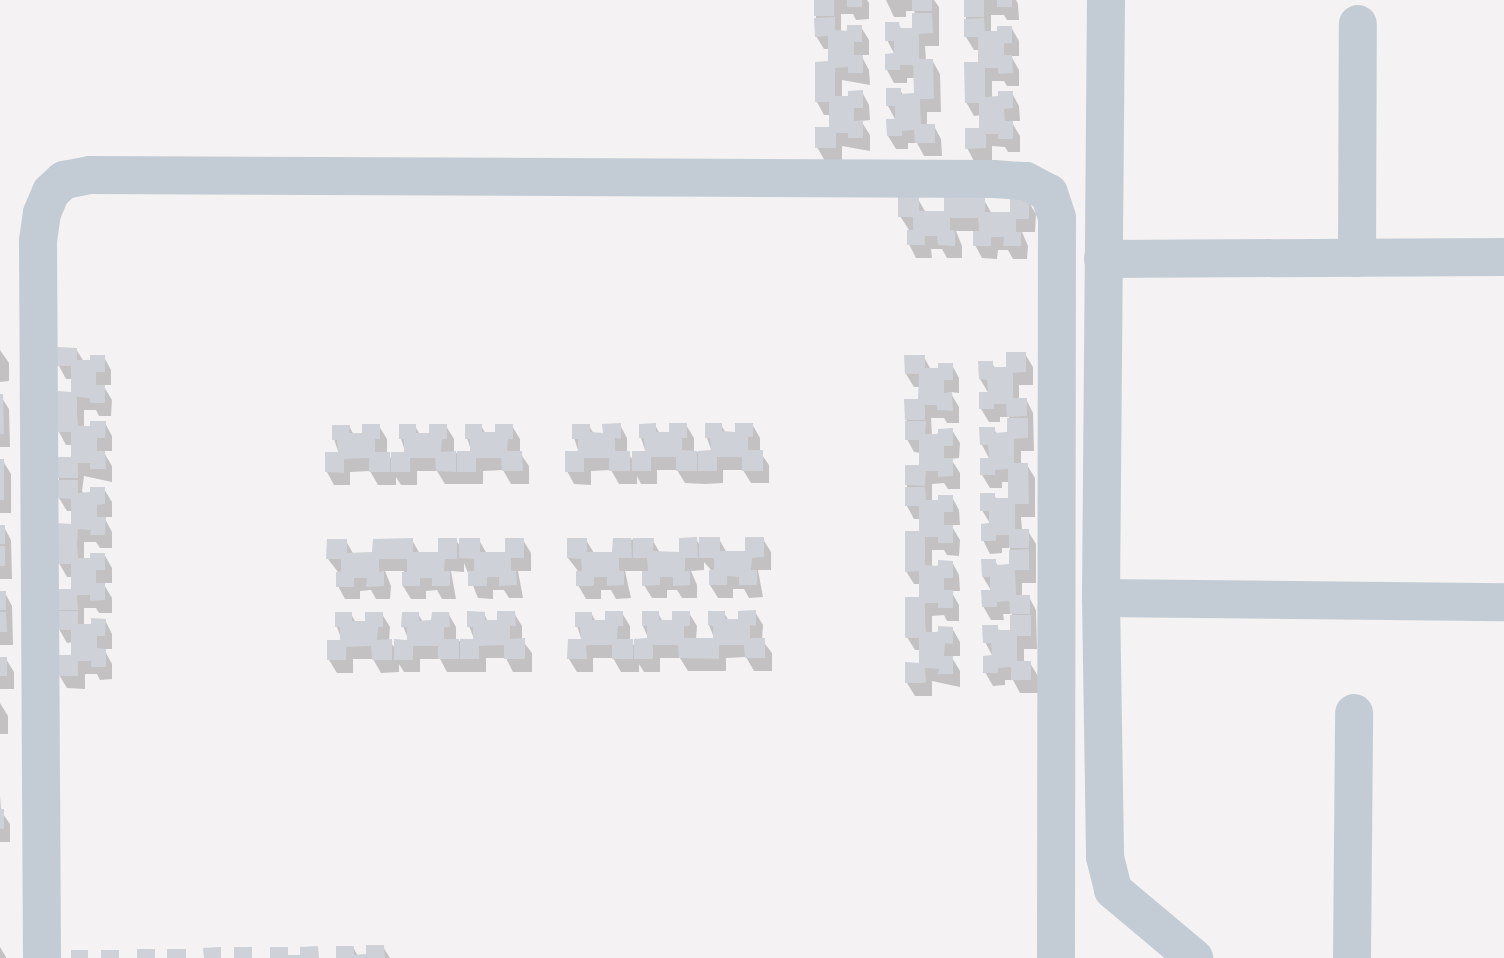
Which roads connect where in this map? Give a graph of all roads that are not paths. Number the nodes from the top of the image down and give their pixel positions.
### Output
1 (1106, 0) edge
2 (1358, 24) dead end
3 (1504, 257) edge
4 (1356, 258) junction
5 (1103, 259) junction
6 (1101, 598) junction
7 (1504, 602) edge
8 (1354, 713) dead end
9 (42, 958) edge
10 (1056, 958) edge
11 (1194, 958) edge
12 (1352, 958) edge

1 - 5 street
2 - 4 street
3 - 4 street
4 - 5 street
5 - 6 street
6 - 7 street
6 - 11 street
8 - 12 street
9 - 10 street

